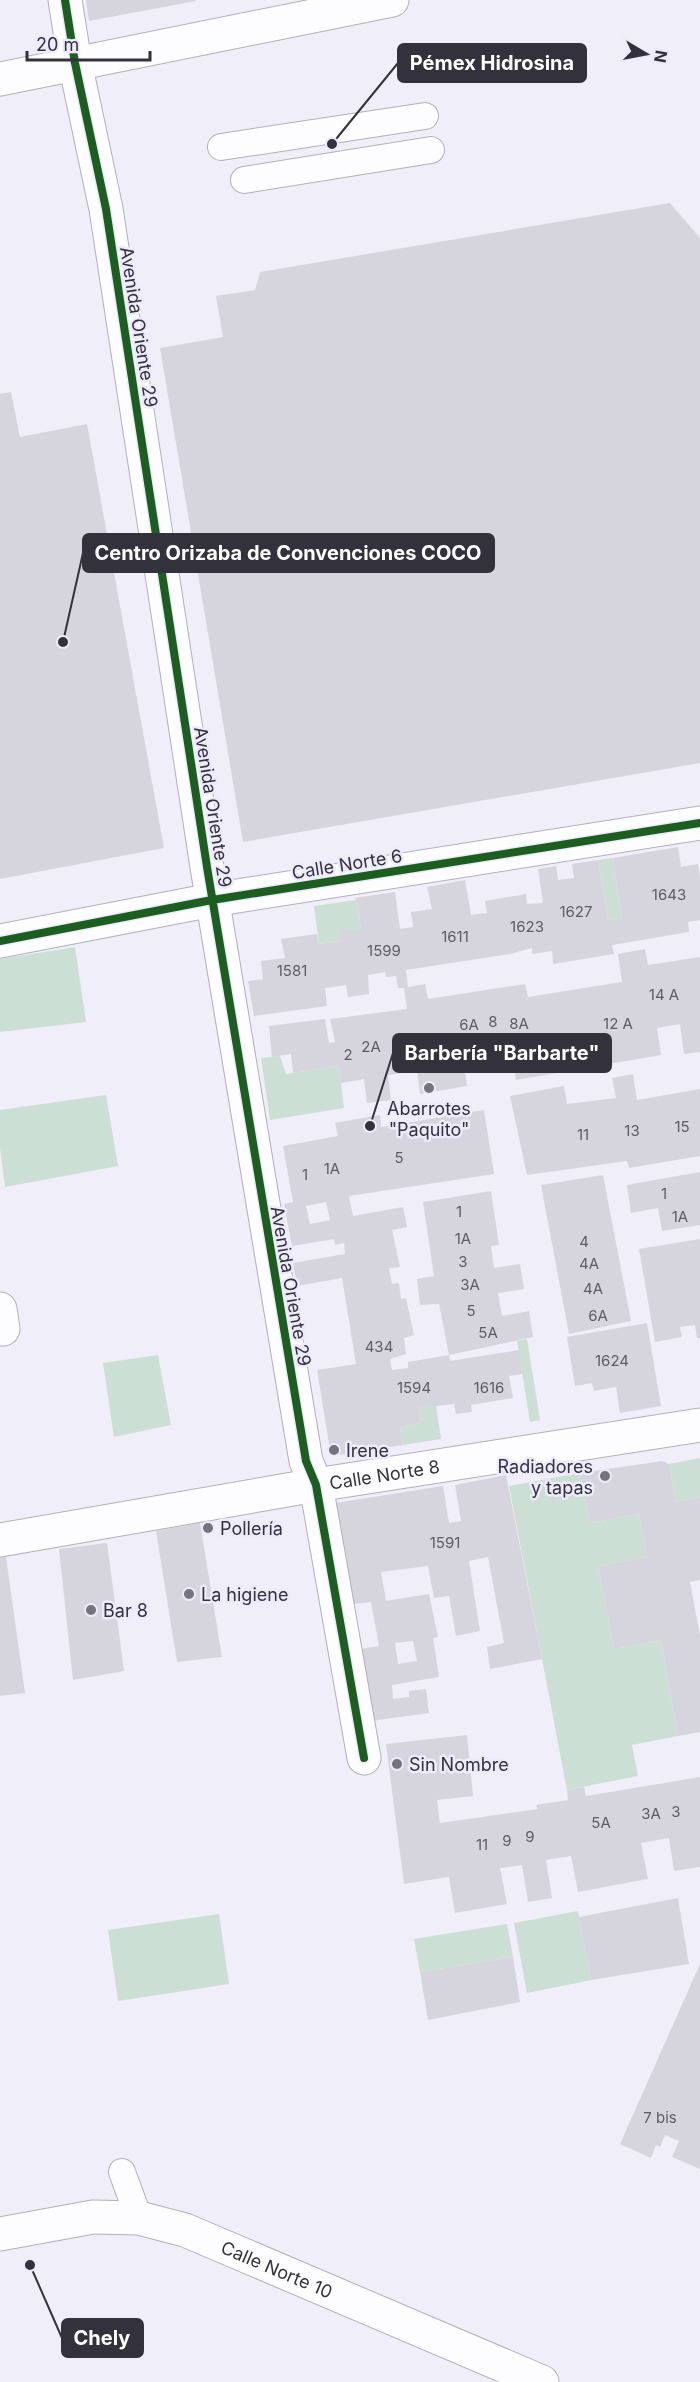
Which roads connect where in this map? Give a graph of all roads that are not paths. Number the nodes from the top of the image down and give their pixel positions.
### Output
1 (65, 0) edge
2 (392, 0) edge
3 (75, 63) junction
4 (0, 79) edge
5 (425, 116) dead end
6 (221, 147) dead end
7 (430, 150) dead end
8 (244, 180) dead end
9 (700, 823) edge
10 (212, 900) junction
11 (0, 941) edge
12 (700, 1425) edge
13 (316, 1485) junction
14 (0, 1540) edge
15 (364, 1758) dead end
16 (122, 2172) dead end
17 (139, 2218) junction
18 (0, 2234) edge
19 (542, 2382) edge

1 - 3 street, Avenida Oriente 29
2 - 3 street
3 - 4 street
3 - 10 street, Avenida Oriente 29
5 - 6 lane
7 - 8 lane
9 - 10 street, Calle Norte 6
10 - 11 street, Calle Norte 6
10 - 13 street, Avenida Oriente 29
12 - 13 street, Calle Norte 8
13 - 14 street, Calle Norte 8
13 - 15 street, Avenida Oriente 29
16 - 17 lane
17 - 18 street, Calle Norte 10
17 - 19 street, Calle Norte 10

